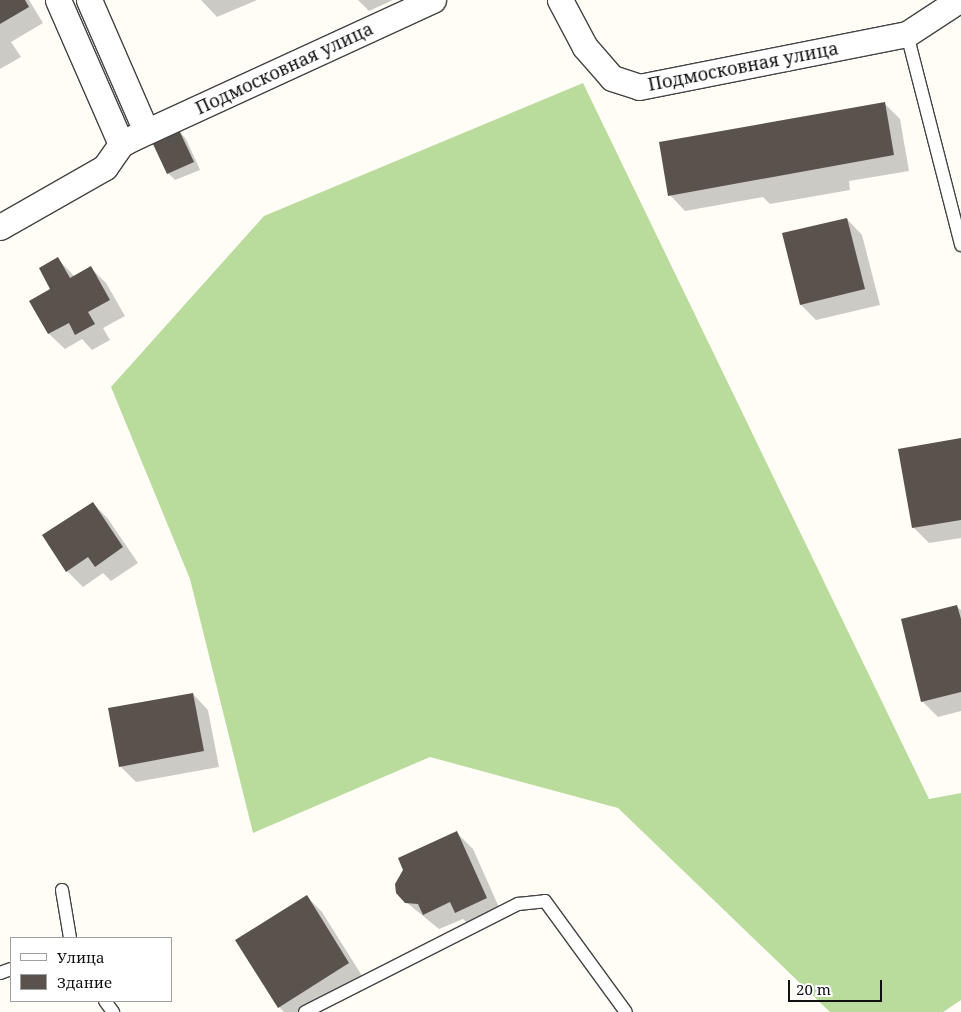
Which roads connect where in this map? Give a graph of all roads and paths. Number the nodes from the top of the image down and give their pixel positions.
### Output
1 (58, 0) edge
2 (89, 0) edge
3 (433, 0) edge
4 (560, 0) edge
5 (959, 0) edge
6 (907, 34) junction
7 (134, 137) junction
8 (0, 227) edge
9 (961, 245) edge
10 (62, 890) dead end
11 (70, 937) edge
12 (305, 1012) edge
13 (626, 1012) edge

1 - 7 street
2 - 7 street
3 - 7 street, Подмосковная улица
4 - 6 street, Подмосковная улица
5 - 6 street, Подмосковная улица
6 - 9 lane
7 - 8 street
10 - 11 lane
12 - 13 lane

